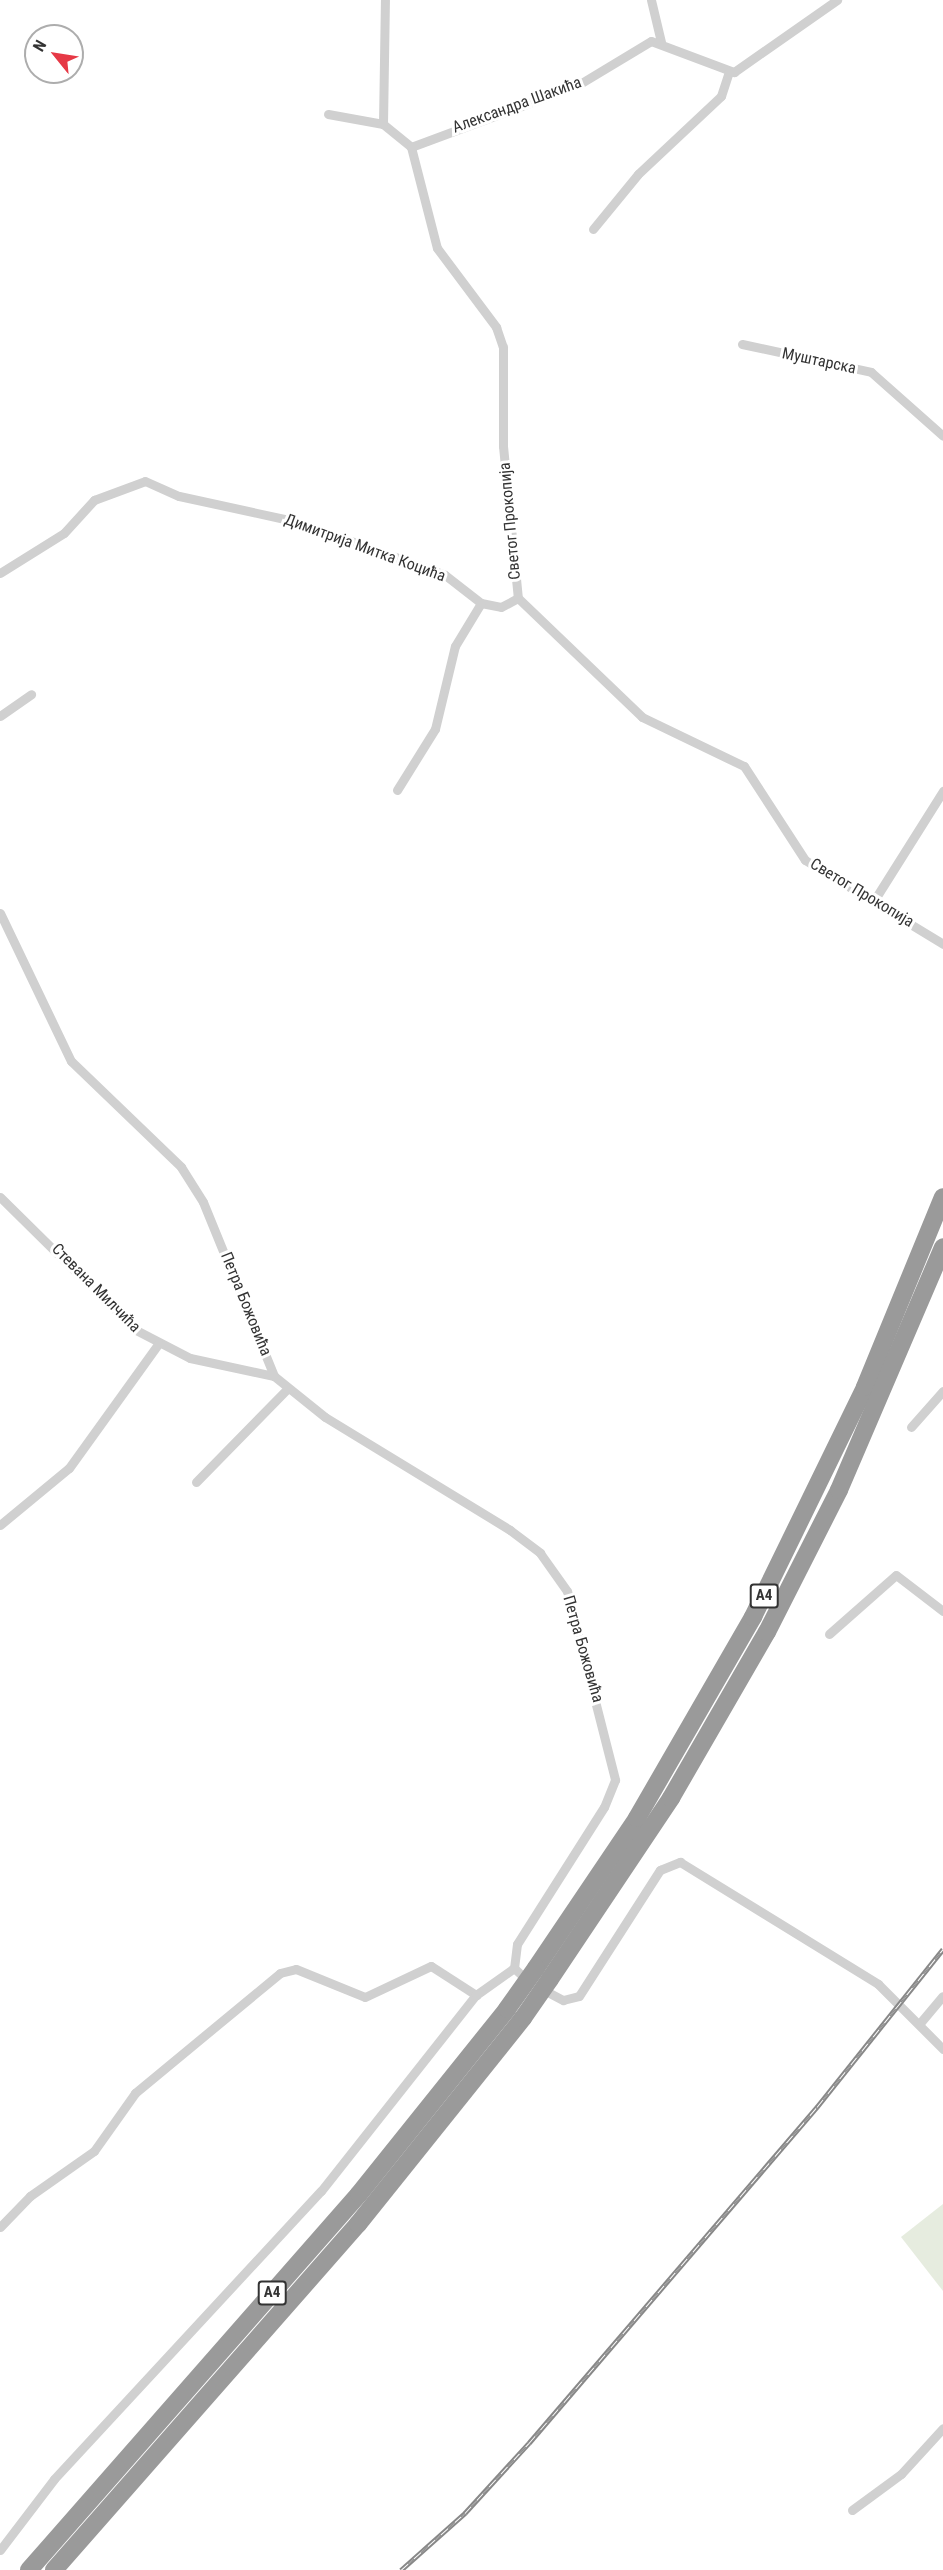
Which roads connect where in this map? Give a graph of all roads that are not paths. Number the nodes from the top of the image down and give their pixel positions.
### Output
1 (385, 0) edge
2 (651, 0) edge
3 (837, 0) edge
4 (661, 42) junction
5 (729, 71) junction
6 (328, 114) dead end
7 (384, 124) junction
8 (411, 147) junction
9 (593, 230) dead end
10 (742, 344) dead end
11 (943, 436) edge
12 (0, 573) edge
13 (518, 598) junction
14 (481, 603) junction
15 (31, 694) dead end
16 (0, 716) edge
17 (398, 790) dead end
18 (943, 791) edge
19 (875, 898) junction
20 (0, 913) edge
21 (943, 944) edge
22 (0, 1197) edge
23 (943, 1197) edge
24 (943, 1247) edge
25 (158, 1344) junction
26 (274, 1376) junction
27 (287, 1389) junction
28 (943, 1391) edge
29 (910, 1427) dead end
30 (196, 1482) dead end
31 (0, 1526) edge
32 (943, 1611) edge
33 (829, 1634) dead end
34 (514, 1968) junction
35 (543, 1974) junction
36 (476, 1995) junction
37 (943, 1996) edge
38 (920, 2023) junction
39 (943, 2049) edge
40 (0, 2227) edge
41 (943, 2428) edge
42 (852, 2510) dead end
43 (0, 2550) edge
44 (29, 2570) edge
45 (54, 2570) edge

1 - 7 street
2 - 4 street
3 - 5 street
4 - 5 street
4 - 8 street, Александра Шакића
5 - 9 street
6 - 7 street
7 - 8 street
8 - 13 street, Светог Прокопија
10 - 11 street, Муштарска
12 - 14 street, Димитрија Митка Коцића
13 - 14 street
13 - 19 street, Светог Прокопија
14 - 17 street
15 - 16 street
18 - 19 street
19 - 21 street, Светог Прокопија
20 - 26 street, Петра Божовића
22 - 25 street, Стевана Милчића
23 - 35 highway, A4
24 - 35 highway, A4
25 - 26 street, Стевана Милчића
25 - 31 street
26 - 27 street, Петра Божовића
27 - 30 street
27 - 34 street, Петра Божовића
28 - 29 street
32 - 33 street
34 - 36 street
34 - 38 street
35 - 44 highway, A4, bridge
35 - 45 highway, A4, bridge
36 - 40 street
36 - 43 street
37 - 38 street
38 - 39 street
41 - 42 street

